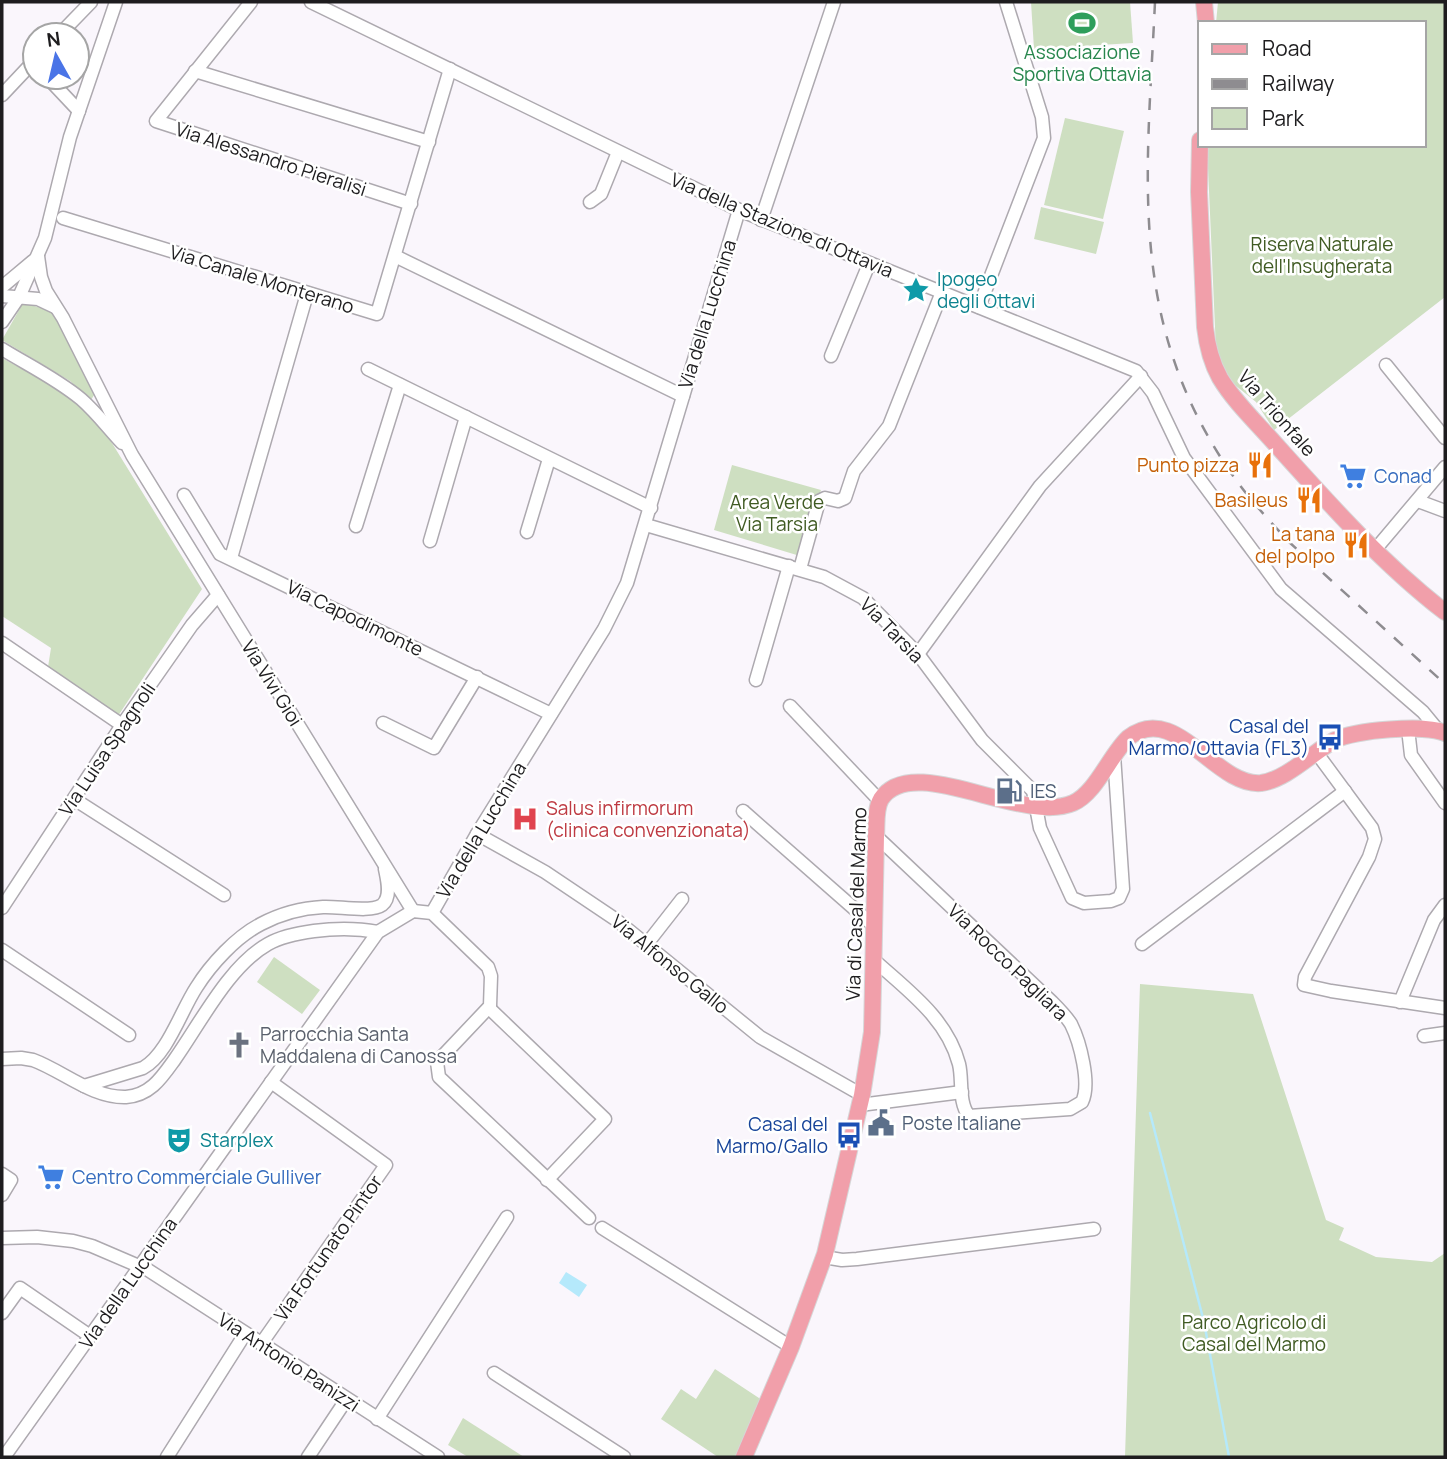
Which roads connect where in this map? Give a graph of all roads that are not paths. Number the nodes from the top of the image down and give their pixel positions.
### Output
1 (91, 2) edge
2 (116, 2) edge
3 (251, 2) edge
4 (311, 2) edge
5 (834, 2) edge
6 (1006, 2) edge
7 (1203, 2) edge
8 (1213, 2) edge
9 (73, 21) edge
10 (1206, 21) edge
11 (1212, 21) edge
12 (450, 69) junction
13 (195, 71) junction
14 (21, 75) edge
15 (60, 91) edge
16 (2, 95) edge
17 (79, 111) junction
18 (429, 142) junction
19 (1200, 147) edge
20 (618, 152) junction
21 (590, 202) dead end
22 (411, 204) junction
23 (739, 210) junction
24 (63, 218) dead end
25 (761, 220) junction
26 (38, 256) junction
27 (395, 256) junction
28 (869, 264) junction
29 (2, 287) edge
30 (942, 292) junction
31 (307, 294) junction
32 (2, 296) edge
33 (19, 297) junction
34 (55, 307) junction
35 (979, 307) junction
36 (2, 322) edge
37 (2, 349) edge
38 (831, 356) dead end
39 (1386, 365) dead end
40 (368, 369) dead end
41 (1141, 376) junction
42 (400, 385) junction
43 (683, 396) junction
44 (466, 417) junction
45 (1445, 438) edge
46 (132, 455) junction
47 (550, 459) junction
48 (1445, 467) edge
49 (184, 495) dead end
50 (1418, 500) junction
51 (651, 508) junction
52 (1445, 510) edge
53 (646, 524) junction
54 (356, 526) dead end
55 (527, 532) dead end
56 (430, 541) dead end
57 (1374, 551) junction
58 (231, 558) junction
59 (794, 568) junction
60 (218, 595) junction
61 (1445, 612) edge
62 (2, 643) edge
63 (918, 654) junction
64 (477, 677) junction
65 (756, 680) dead end
66 (790, 706) dead end
67 (551, 714) junction
68 (383, 723) dead end
69 (122, 725) junction
70 (1408, 729) junction
71 (1441, 731) edge
72 (1316, 752) junction
73 (1114, 755) junction
74 (1345, 792) junction
75 (74, 799) junction
76 (880, 801) junction
77 (1445, 803) edge
78 (1036, 808) junction
79 (743, 811) dead end
80 (477, 834) junction
81 (876, 836) junction
82 (385, 865) junction
83 (223, 895) dead end
84 (682, 899) dead end
85 (1445, 905) edge
86 (2, 908) edge
87 (413, 911) junction
88 (432, 913) junction
89 (273, 919) junction
90 (874, 926) junction
91 (378, 932) junction
92 (278, 939) junction
93 (1142, 944) dead end
94 (646, 945) junction
95 (2, 950) edge
96 (874, 960) junction
97 (1400, 1002) junction
98 (489, 1008) junction
99 (1445, 1008) edge
100 (1445, 1033) edge
101 (130, 1035) dead end
102 (1424, 1035) dead end
103 (2, 1059) edge
104 (271, 1082) junction
105 (84, 1086) junction
106 (962, 1092) junction
107 (861, 1100) junction
108 (7, 1177) edge
109 (547, 1180) junction
110 (2, 1195) edge
111 (507, 1217) dead end
112 (589, 1218) dead end
113 (601, 1228) dead end
114 (1094, 1229) dead end
115 (2, 1238) edge
116 (824, 1257) junction
117 (140, 1266) junction
118 (2, 1313) edge
119 (245, 1334) junction
120 (90, 1336) junction
121 (261, 1344) junction
122 (791, 1347) junction
123 (494, 1373) dead end
124 (346, 1400) junction
125 (377, 1419) junction
126 (435, 1456) edge
127 (4, 1457) edge
128 (167, 1457) edge
129 (308, 1457) edge
130 (624, 1457) edge
131 (744, 1457) edge

1 - 9 street
2 - 17 street
3 - 13 street, Via Alessandro Pieralisi
4 - 12 street, Via della Stazione di Ottavia
5 - 25 street
6 - 35 street
7 - 10 main road
8 - 11 main road
12 - 18 street, Via Canale Monterano
12 - 20 street, Via della Stazione di Ottavia
13 - 18 street
13 - 22 street, Via Alessandro Pieralisi
14 - 16 street
15 - 17 street
17 - 26 street
18 - 22 street, Via Canale Monterano
19 - 57 main road, Via Trionfale
20 - 21 street
20 - 23 street, Via della Stazione di Ottavia
22 - 27 street, Via Canale Monterano
23 - 25 street, Via della Stazione di Ottavia
23 - 43 street, Via della Lucchina
24 - 31 street, Via Canale Monterano
25 - 28 street, Via della Stazione di Ottavia
26 - 29 street
26 - 33 street
26 - 34 street, Via Vivi Gioi
27 - 31 street, Via Canale Monterano
27 - 43 street
28 - 30 street, Via della Stazione di Ottavia
28 - 38 street
30 - 35 street, Via della Stazione di Ottavia
30 - 59 street
31 - 58 street
32 - 33 street
33 - 34 street
33 - 36 street
34 - 46 street, Via Vivi Gioi
35 - 41 street, Via della Stazione di Ottavia
37 - 46 street, Via Vivi Gioi
39 - 45 street
40 - 42 street
41 - 63 street
41 - 71 street
42 - 44 street
42 - 54 street
43 - 51 street, Via della Lucchina
44 - 47 street
44 - 56 street
46 - 60 street, Via Vivi Gioi
47 - 51 street
47 - 55 street
48 - 50 street
49 - 58 street, Via Capodimonte
50 - 52 street
50 - 57 street
51 - 53 street, Via della Lucchina
53 - 59 street, Via Tarsia
53 - 67 street, Via della Lucchina
57 - 61 main road, Via Trionfale
58 - 64 street, Via Capodimonte
59 - 63 street, Via Tarsia
59 - 65 street
60 - 69 street, Via Luisa Spagnoli
60 - 82 street, Via Vivi Gioi
62 - 69 street
63 - 78 street, Via Tarsia
64 - 67 street, Via Capodimonte
64 - 68 street
66 - 76 street
67 - 80 street, Via della Lucchina
69 - 75 street, Via Luisa Spagnoli
70 - 71 main road, Via di Casal del Marmo
70 - 72 main road, Via di Casal del Marmo
70 - 77 street
72 - 73 main road, Via di Casal del Marmo
72 - 74 street
73 - 78 main road, Via di Casal del Marmo
73 - 78 street, Via Tarsia
74 - 93 street
74 - 97 street
75 - 83 street
75 - 86 street, Via Luisa Spagnoli
76 - 78 main road, Via di Casal del Marmo
76 - 81 main road, Via di Casal del Marmo
79 - 90 street
80 - 88 street, Via della Lucchina
80 - 94 street, Via Alfonso Gallo
81 - 90 main road, Via di Casal del Marmo
81 - 106 street, Via Rocco Pagliara
82 - 87 street, Via Vivi Gioi
82 - 89 street
84 - 94 street
85 - 97 street
87 - 88 street, Via della Lucchina
87 - 91 street, Via della Lucchina
88 - 98 street
89 - 92 street
89 - 105 street
90 - 96 main road, Via di Casal del Marmo
91 - 92 street
91 - 104 street, Via della Lucchina
92 - 105 street
94 - 107 street, Via Alfonso Gallo
95 - 101 street
96 - 106 street, Via Rocco Pagliara
96 - 107 main road, Via di Casal del Marmo
97 - 99 street
98 - 109 street
98 - 109 street
100 - 102 street
103 - 105 street
104 - 117 street, Via della Lucchina
104 - 121 street, Via Fortunato Pintor
106 - 107 street
107 - 116 main road, Via di Casal del Marmo
108 - 110 street
109 - 112 street
111 - 125 street
113 - 122 street
114 - 116 street
115 - 117 street, Via Antonio Panizzi
116 - 122 main road, Via di Casal del Marmo
117 - 119 street, Via Antonio Panizzi
117 - 120 street, Via della Lucchina
118 - 120 street
119 - 121 street, Via Antonio Panizzi
119 - 128 street
120 - 127 street, Via della Lucchina
121 - 124 street, Via Antonio Panizzi
122 - 131 main road, Via di Casal del Marmo
123 - 130 street
124 - 125 street, Via Antonio Panizzi
124 - 129 street
125 - 126 street, Via Antonio Panizzi

